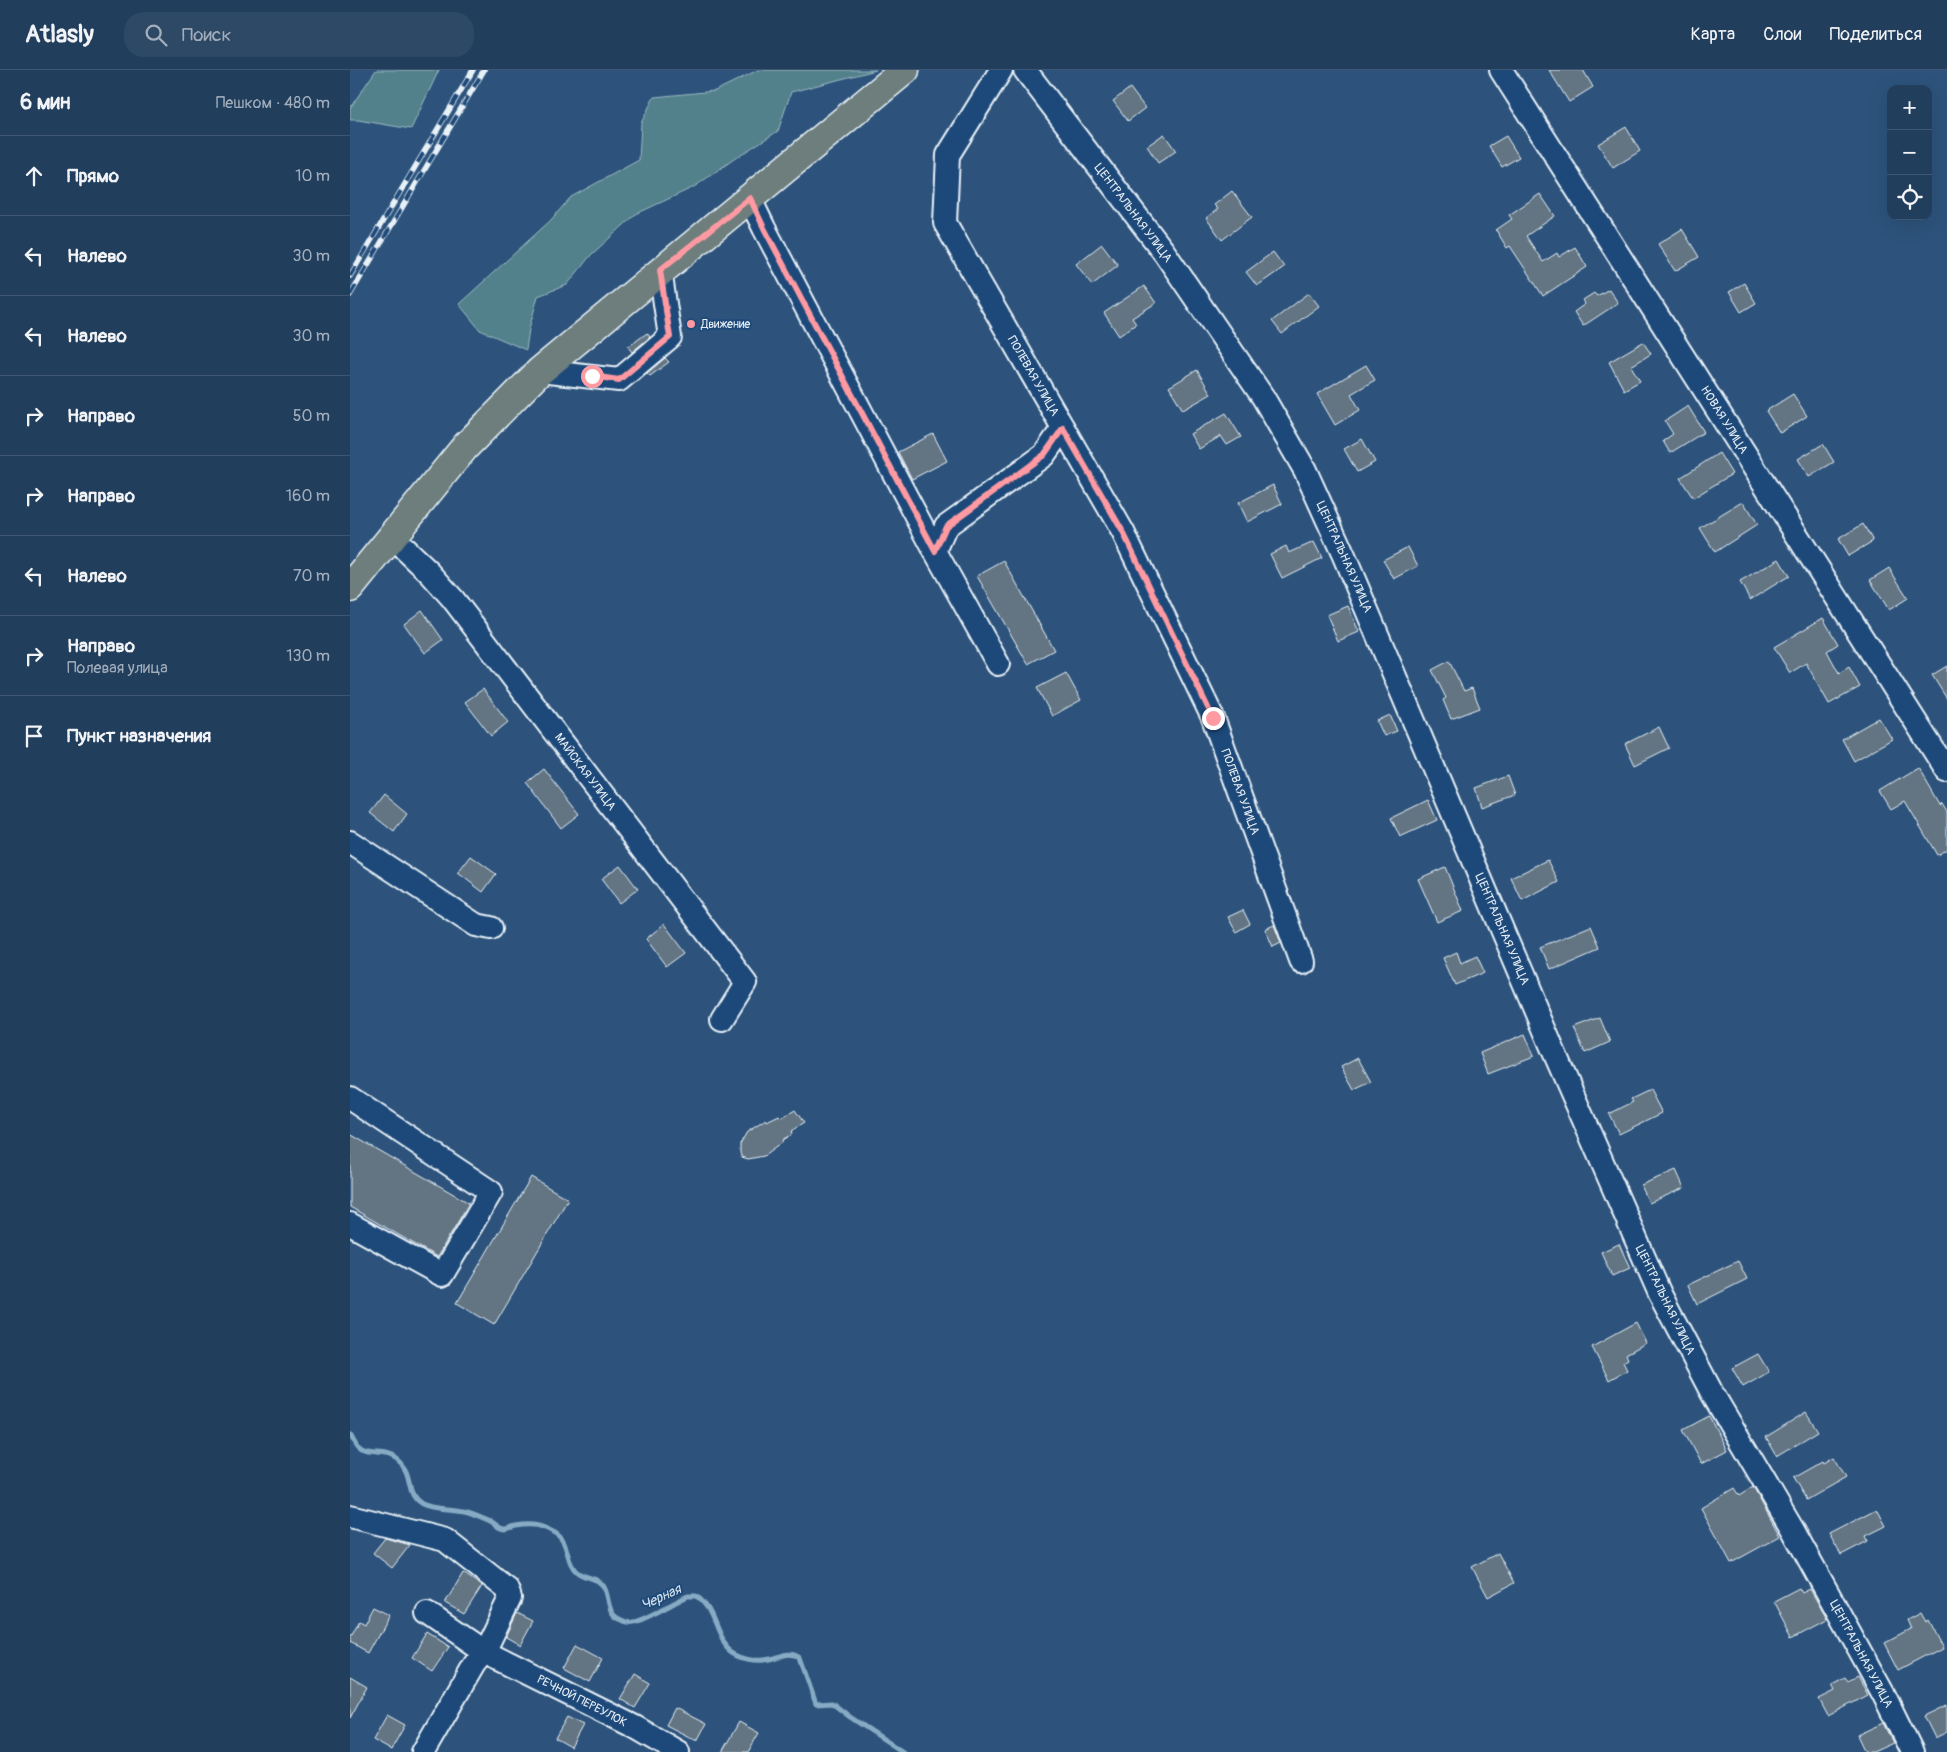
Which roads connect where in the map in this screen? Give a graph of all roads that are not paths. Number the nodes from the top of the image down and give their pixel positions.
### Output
1 (905, 70) edge
2 (1001, 70) edge
3 (1025, 70) edge
4 (1501, 70) edge
5 (750, 198) junction
6 (660, 270) junction
7 (540, 371) junction
8 (1063, 428) junction
9 (391, 536) junction
10 (935, 551) junction
11 (350, 588) edge
12 (998, 664) dead end
13 (1947, 771) edge
14 (350, 842) edge
15 (491, 928) dead end
16 (1301, 961) dead end
17 (722, 1019) dead end
18 (350, 1098) edge
19 (350, 1224) edge
20 (350, 1516) edge
21 (427, 1613) dead end
22 (484, 1652) junction
23 (423, 1752) edge
24 (678, 1752) edge
25 (1912, 1752) edge

1 - 5 main road
2 - 8 street, ПОЛЕВАЯ УЛИЦА
3 - 25 street, ЦЕНТРАЛЬНАЯ УЛИЦА
4 - 13 street, НОВАЯ УЛИЦА
5 - 6 main road
5 - 10 street
6 - 7 main road
6 - 7 street
7 - 9 main road
8 - 10 street
8 - 16 street, ПОЛЕВАЯ УЛИЦА
9 - 11 main road
9 - 17 street, МАЙСКАЯ УЛИЦА
10 - 12 street
14 - 15 street
18 - 19 street
20 - 22 street
21 - 22 street, РЕЧНОЙ ПЕРЕУЛОК
22 - 23 street
22 - 24 street, РЕЧНОЙ ПЕРЕУЛОК

